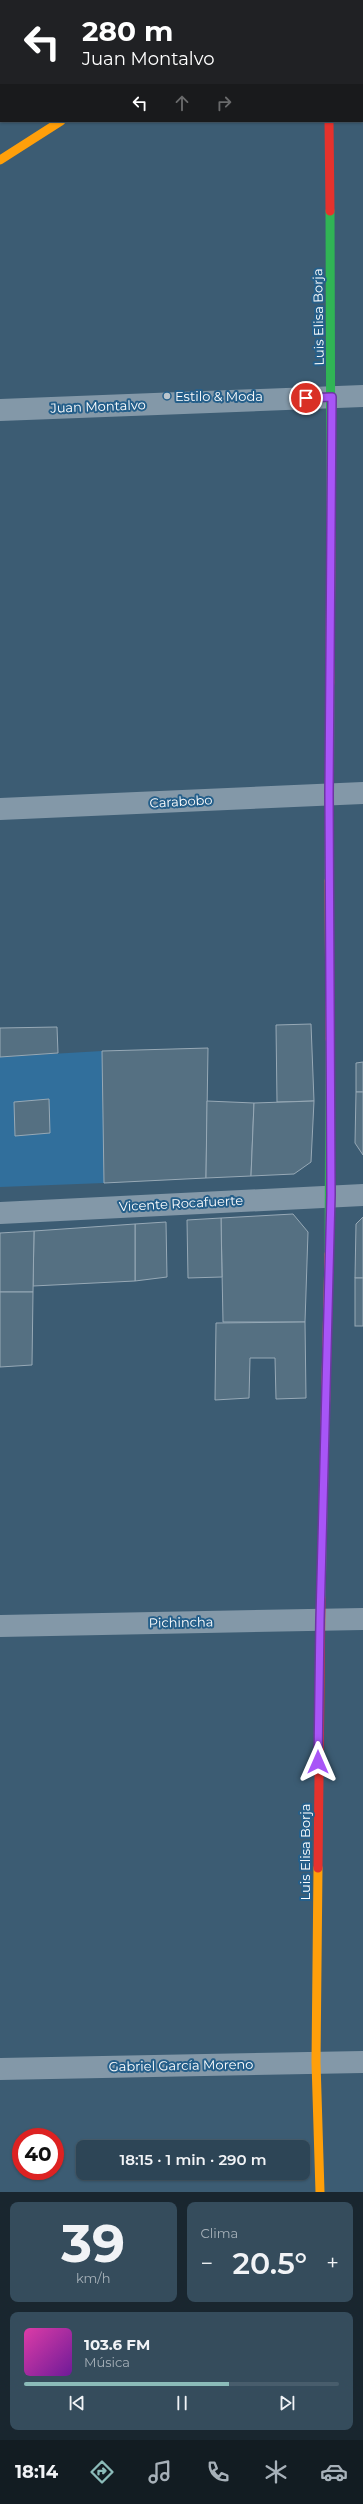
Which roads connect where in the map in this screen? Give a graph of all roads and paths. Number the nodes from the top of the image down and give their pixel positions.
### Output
1 (59, 122) edge
2 (329, 122) edge
3 (0, 160) edge
4 (363, 396) edge
5 (332, 397) junction
6 (0, 410) edge
7 (363, 793) edge
8 (329, 794) junction
9 (0, 809) edge
10 (331, 1195) junction
11 (363, 1195) edge
12 (0, 1213) edge
13 (363, 1619) edge
14 (320, 1620) junction
15 (0, 1626) edge
16 (316, 2062) junction
17 (363, 2062) edge
18 (0, 2069) edge
19 (320, 2192) edge

1 - 3 street
2 - 5 street, Luis Elisa Borja
4 - 5 street, Juan Montalvo
5 - 6 street, Juan Montalvo
5 - 8 street, Luis Elisa Borja
7 - 8 street, Carabobo
8 - 9 street, Carabobo
8 - 10 street, Luis Elisa Borja
10 - 11 street, Vicente Rocafuerte
10 - 12 street, Vicente Rocafuerte
10 - 14 street, Luis Elisa Borja
13 - 14 street, Pichincha
14 - 15 street, Pichincha
14 - 16 street, Luis Elisa Borja
16 - 17 street, Gabriel García Moreno
16 - 18 street, Gabriel García Moreno
16 - 19 street, Luis Elisa Borja

